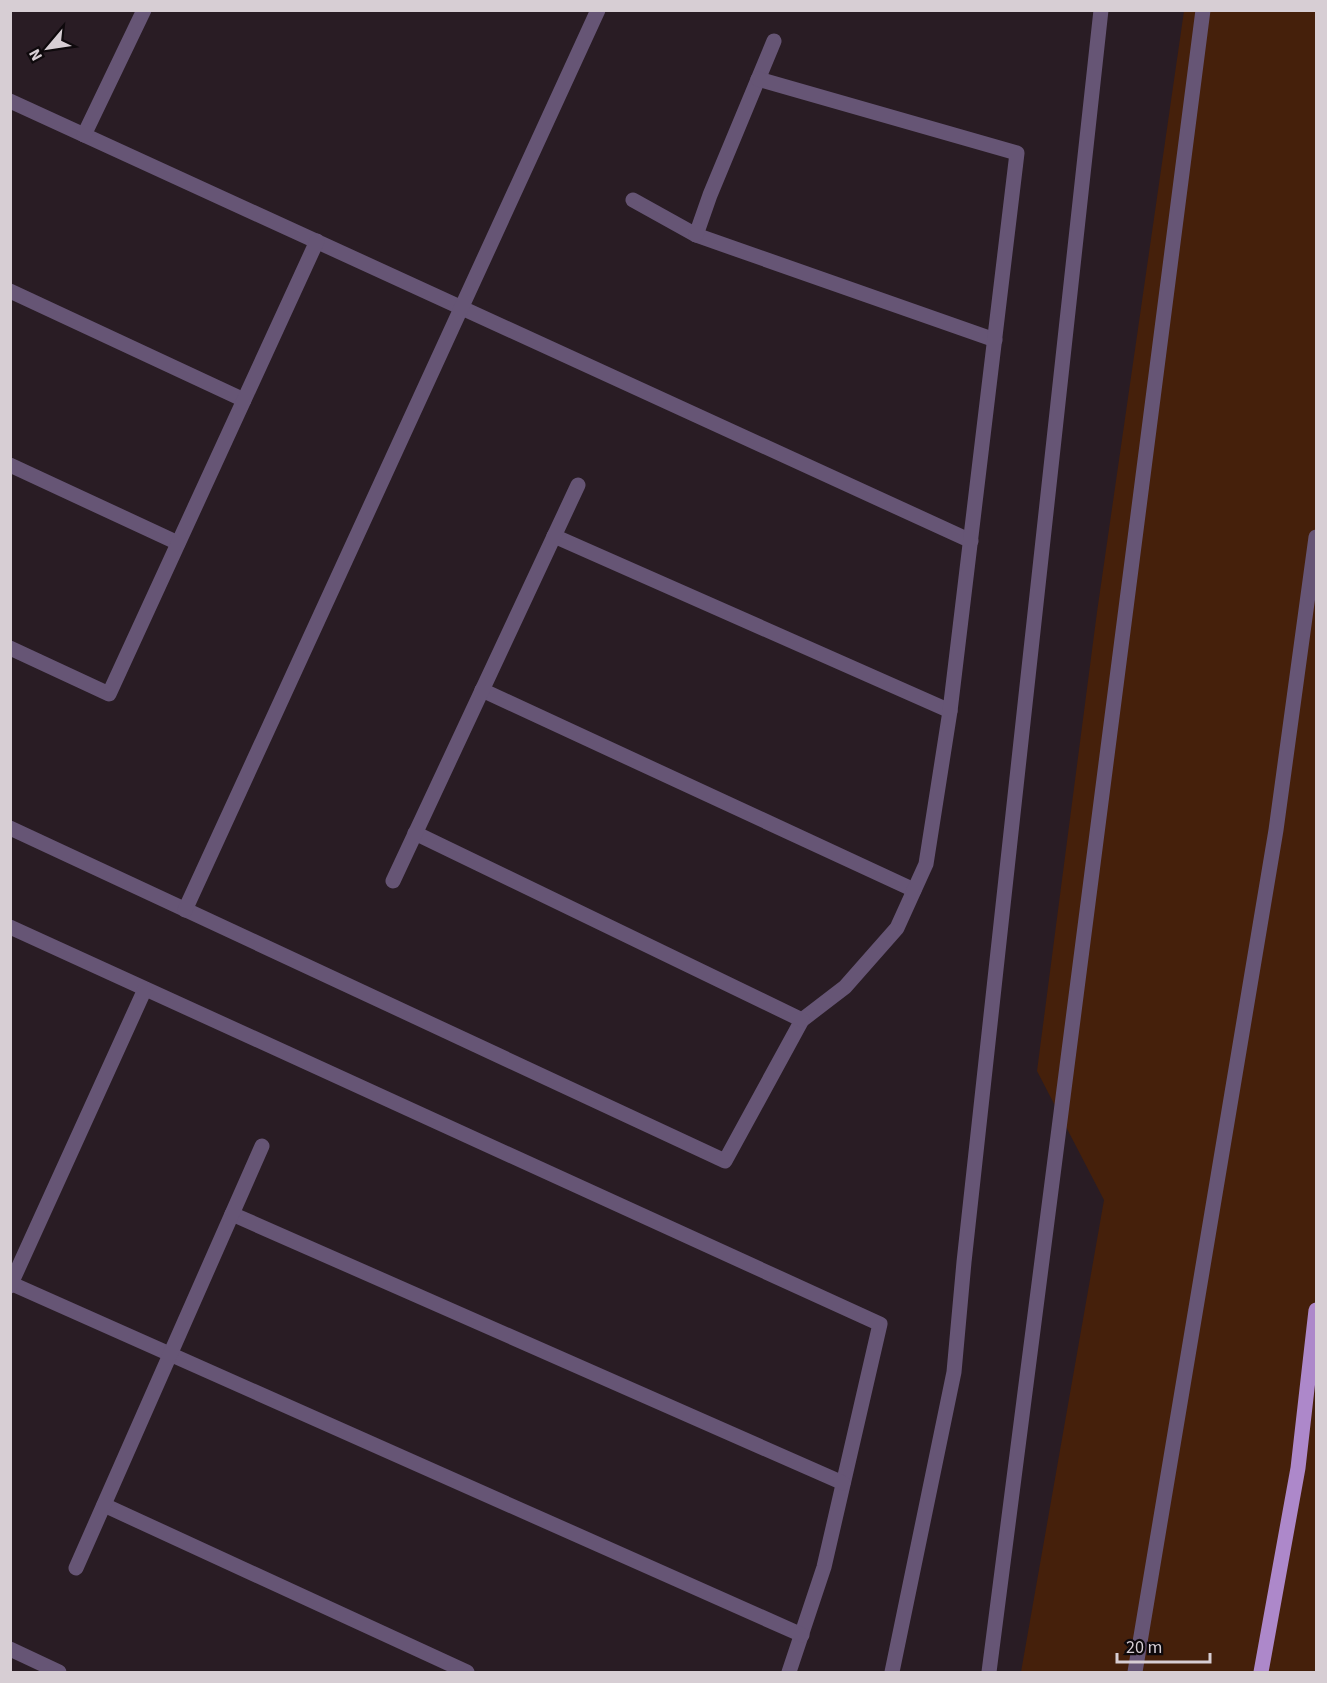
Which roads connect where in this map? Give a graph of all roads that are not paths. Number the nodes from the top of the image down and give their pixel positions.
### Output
1 (144, 10) edge
2 (598, 10) edge
3 (1101, 10) edge
4 (1203, 10) edge
5 (774, 42) dead end
6 (758, 79) junction
7 (10, 101) edge
8 (84, 135) junction
9 (633, 200) dead end
10 (696, 236) junction
11 (317, 242) junction
12 (10, 291) edge
13 (461, 308) junction
14 (994, 340) junction
15 (244, 400) junction
16 (10, 465) edge
17 (578, 485) dead end
18 (554, 536) junction
19 (1317, 537) edge
20 (971, 541) junction
21 (178, 543) junction
22 (10, 648) edge
23 (482, 690) junction
24 (950, 711) junction
25 (10, 828) edge
26 (415, 833) junction
27 (393, 881) dead end
28 (914, 890) junction
29 (184, 910) junction
30 (10, 927) edge
31 (145, 988) junction
32 (802, 1020) junction
33 (262, 1146) dead end
34 (232, 1214) junction
35 (11, 1284) edge
36 (1317, 1310) edge
37 (171, 1354) junction
38 (843, 1483) junction
39 (104, 1505) junction
40 (76, 1568) dead end
41 (802, 1635) junction
42 (10, 1649) edge
43 (59, 1672) edge
44 (467, 1672) edge
45 (789, 1672) edge
46 (892, 1672) edge
47 (989, 1672) edge
48 (1135, 1672) edge
49 (1261, 1672) edge

1 - 8 street
2 - 13 street
3 - 46 street
4 - 47 street
5 - 6 street
6 - 10 street
6 - 14 street
7 - 8 street
8 - 11 street
9 - 10 street
10 - 14 street
11 - 13 street
11 - 15 street
12 - 15 street
13 - 20 street
13 - 29 street
14 - 20 street
15 - 21 street
16 - 21 street
17 - 18 street
18 - 23 street
18 - 24 street
19 - 48 street
20 - 24 street
21 - 22 street
23 - 26 street
23 - 28 street
24 - 28 street
25 - 29 street
26 - 27 street
26 - 32 street
28 - 32 street
29 - 32 street
30 - 31 street
31 - 35 street
31 - 38 street
33 - 34 street
34 - 37 street
34 - 38 street
35 - 37 street
36 - 49 main road
37 - 39 street
37 - 41 street
38 - 41 street
39 - 40 street
39 - 44 street
41 - 45 street
42 - 43 street

